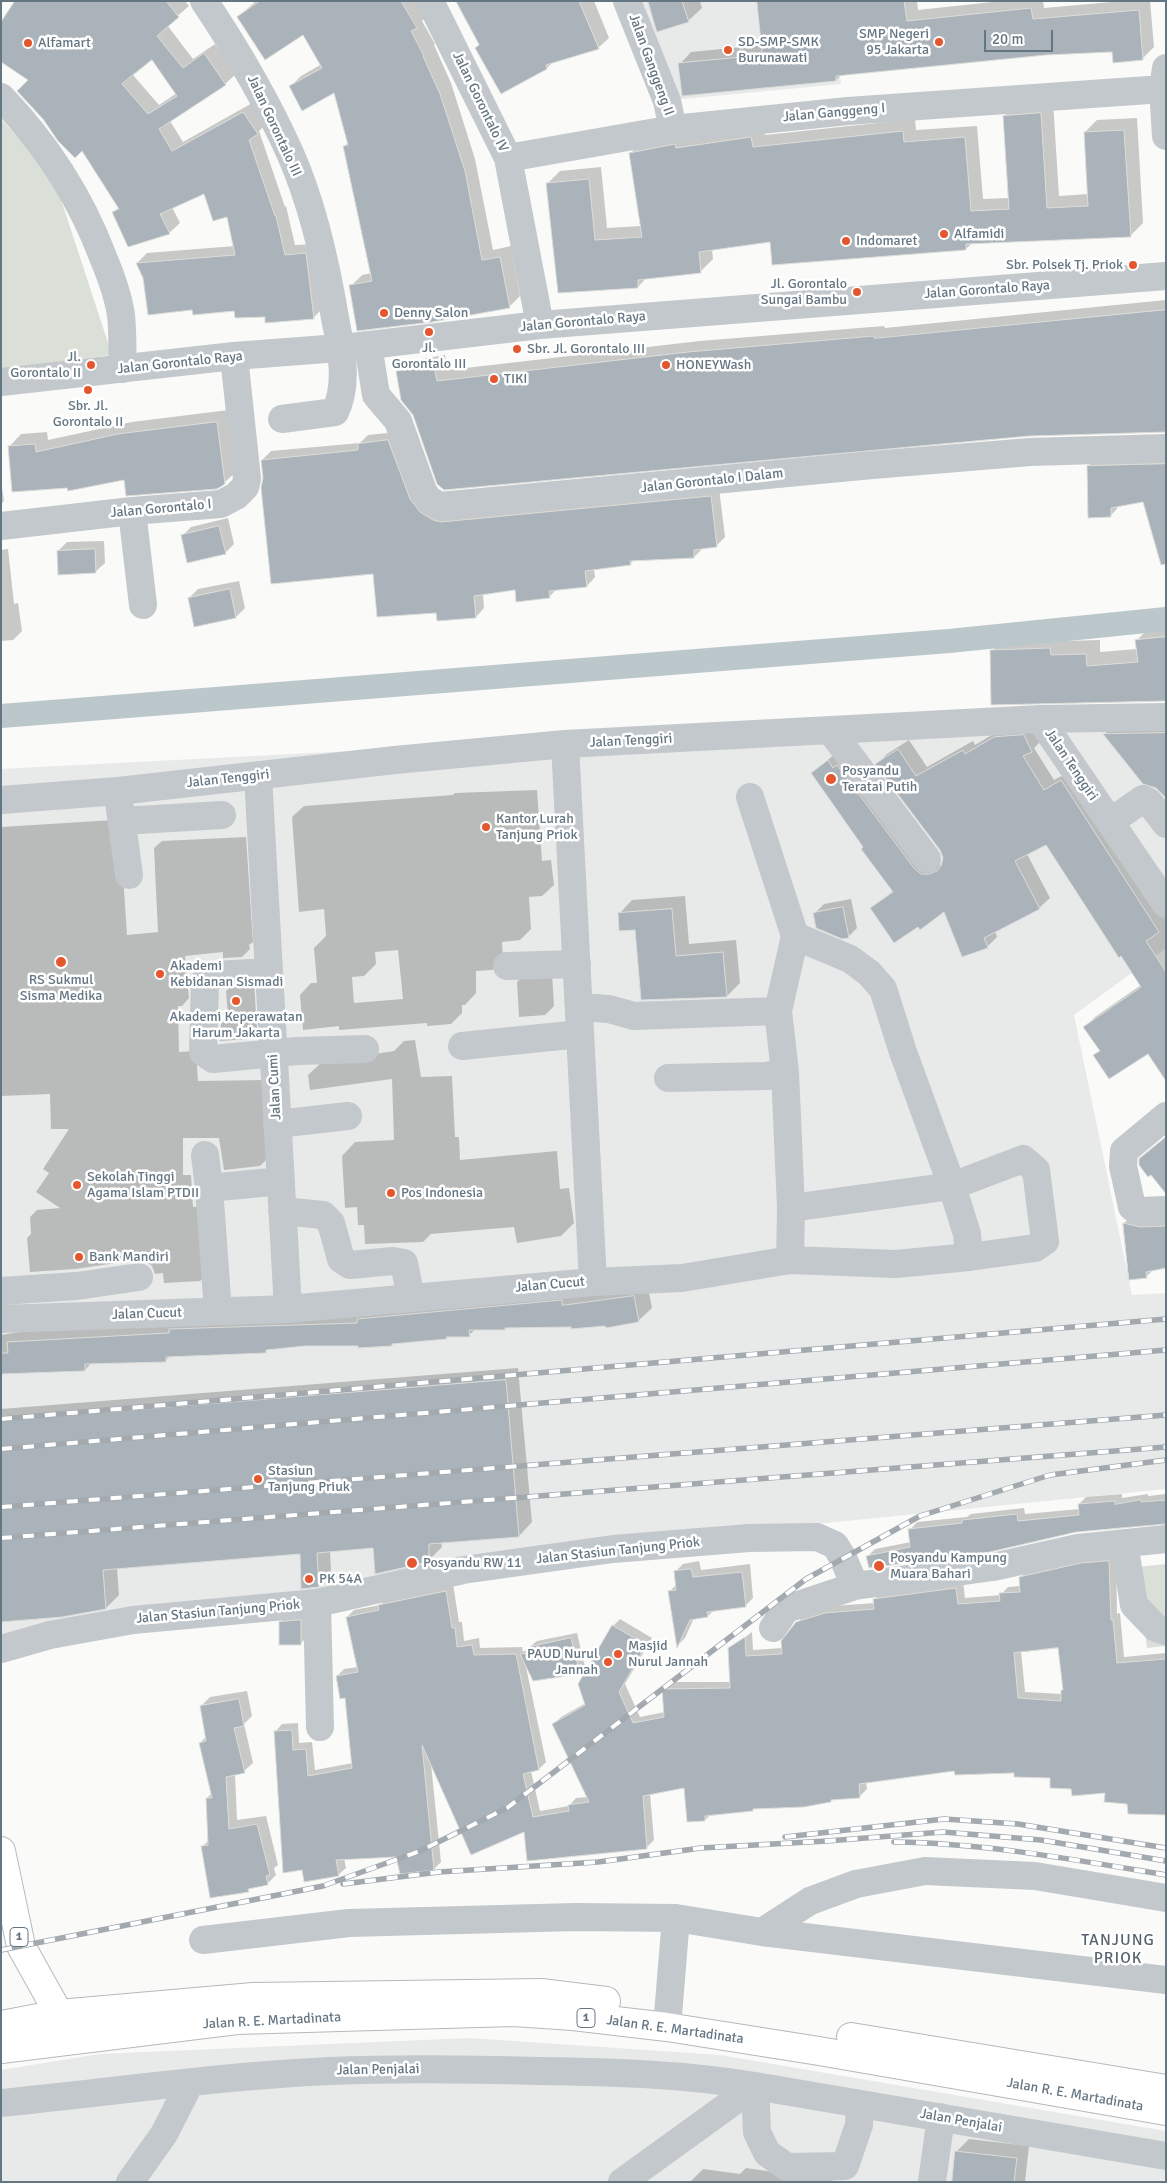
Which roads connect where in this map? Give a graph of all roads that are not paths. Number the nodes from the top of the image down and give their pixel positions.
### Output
1 (204, 1) edge
2 (430, 1) edge
3 (627, 1) edge
4 (1164, 78) edge
5 (1, 97) edge
6 (673, 129) junction
7 (1166, 136) edge
8 (508, 158) junction
9 (1166, 276) edge
10 (540, 325) junction
11 (368, 345) junction
12 (341, 348) junction
13 (234, 356) junction
14 (123, 368) junction
15 (1, 382) edge
16 (282, 419) dead end
17 (1166, 448) edge
18 (132, 511) junction
19 (1, 526) edge
20 (143, 605) dead end
21 (1166, 717) edge
22 (1040, 720) junction
23 (831, 731) junction
24 (566, 744) junction
25 (258, 776) junction
26 (118, 791) junction
27 (750, 797) dead end
28 (1, 800) edge
29 (222, 815) dead end
30 (122, 821) junction
31 (1110, 822) junction
32 (1166, 824) edge
33 (927, 859) dead end
34 (128, 875) dead end
35 (1166, 904) edge
36 (795, 936) junction
37 (576, 964) junction
38 (507, 966) dead end
39 (269, 972) junction
40 (778, 1011) junction
41 (580, 1020) junction
42 (462, 1046) dead end
43 (365, 1049) dead end
44 (273, 1053) junction
45 (785, 1072) junction
46 (668, 1078) dead end
47 (348, 1116) dead end
48 (1166, 1116) edge
49 (278, 1124) junction
50 (205, 1155) dead end
51 (281, 1181) junction
52 (952, 1186) junction
53 (209, 1188) junction
54 (791, 1208) junction
55 (282, 1210) junction
56 (1166, 1210) edge
57 (969, 1257) junction
58 (790, 1260) junction
59 (139, 1277) dead end
60 (593, 1282) junction
61 (77, 1286) junction
62 (1, 1291) edge
63 (1, 1296) edge
64 (410, 1298) junction
65 (288, 1309) junction
66 (218, 1311) junction
67 (81, 1316) junction
68 (1, 1319) edge
69 (1166, 1539) edge
70 (1124, 1543) junction
71 (855, 1586) junction
72 (317, 1603) junction
73 (773, 1628) dead end
74 (1166, 1631) edge
75 (1, 1649) edge
76 (320, 1726) dead end
77 (1, 1851) edge
78 (1166, 1898) edge
79 (676, 1918) junction
80 (762, 1932) junction
81 (203, 1940) dead end
82 (1166, 1980) edge
83 (59, 2014) junction
84 (668, 2018) junction
85 (1, 2025) edge
86 (1, 2049) edge
87 (190, 2083) junction
88 (755, 2086) junction
89 (1166, 2089) edge
90 (1, 2103) edge
91 (860, 2104) junction
92 (1166, 2111) edge
93 (941, 2117) junction
94 (1166, 2156) edge
95 (130, 2182) edge
96 (622, 2182) edge
97 (932, 2182) edge

1 - 12 street, Jalan Gorontalo III
2 - 8 street, Jalan Gorontalo IV
3 - 6 street, Jalan Ganggeng II
4 - 6 street, Jalan Ganggeng I
4 - 7 street
5 - 14 street
6 - 8 street, Jalan Ganggeng I
8 - 10 street, Jalan Gorontalo IV
9 - 10 street, Jalan Gorontalo Raya
10 - 11 street, Jalan Gorontalo Raya
11 - 12 street, Jalan Gorontalo Raya
11 - 17 street, Jalan Gorontalo I Dalam
12 - 13 street, Jalan Gorontalo Raya
12 - 16 street, Jalan Gorontalo III
13 - 14 street, Jalan Gorontalo Raya
13 - 18 street, Jalan Gorontalo I
14 - 15 street, Jalan Gorontalo Raya
18 - 19 street, Jalan Gorontalo I
18 - 20 street
21 - 22 street
22 - 23 street, Jalan Tenggiri
22 - 31 street, Jalan Tenggiri
23 - 24 street, Jalan Tenggiri
23 - 33 street
24 - 25 street, Jalan Tenggiri
24 - 37 street, Jalan Cucut
25 - 26 street, Jalan Tenggiri
25 - 39 street, Jalan Cumi
26 - 28 street, Jalan Tenggiri
26 - 30 street
27 - 36 street
29 - 30 street
30 - 34 street
31 - 32 street
31 - 35 street, Jalan Tenggiri
36 - 40 street
36 - 52 street
37 - 38 street
37 - 41 street, Jalan Cucut
39 - 44 street, Jalan Cumi
39 - 44 street
40 - 41 street
40 - 45 street
41 - 42 street
41 - 60 street, Jalan Cucut
43 - 44 street
44 - 49 street, Jalan Cumi
45 - 46 street
45 - 54 street
47 - 49 street
48 - 56 street
49 - 51 street, Jalan Cumi
50 - 53 street
51 - 53 street
51 - 55 street, Jalan Cumi
52 - 54 street
52 - 57 street
52 - 57 street
53 - 66 street
54 - 58 street
55 - 64 street
55 - 65 street, Jalan Cumi
57 - 58 street
58 - 60 street
59 - 61 street
60 - 64 street, Jalan Cucut
61 - 62 street
61 - 67 street
63 - 68 street
64 - 65 street, Jalan Cucut
65 - 66 street, Jalan Cucut
66 - 67 street, Jalan Cucut
67 - 68 street, Jalan Cucut
69 - 70 street
70 - 71 street
70 - 74 street
71 - 72 street, Jalan Stasiun Tanjung Priok
71 - 73 street
72 - 75 street, Jalan Stasiun Tanjung Priok
72 - 76 street
77 - 83 highway, 1
78 - 80 street
79 - 80 street
79 - 81 street
79 - 84 street
80 - 82 street
83 - 84 highway, Jalan R. E. Martadinata / 1
83 - 85 highway, 1
84 - 86 highway, Jalan R. E. Martadinata / 1
84 - 89 highway, Jalan R. E. Martadinata / 1
84 - 92 highway, Jalan R. E. Martadinata / 1
87 - 88 street, Jalan Penjalai
87 - 90 street, Jalan Penjalai
87 - 95 street
88 - 91 street, Jalan Penjalai
88 - 91 street
88 - 96 street
91 - 93 street, Jalan Penjalai
93 - 94 street, Jalan Penjalai
93 - 97 street

